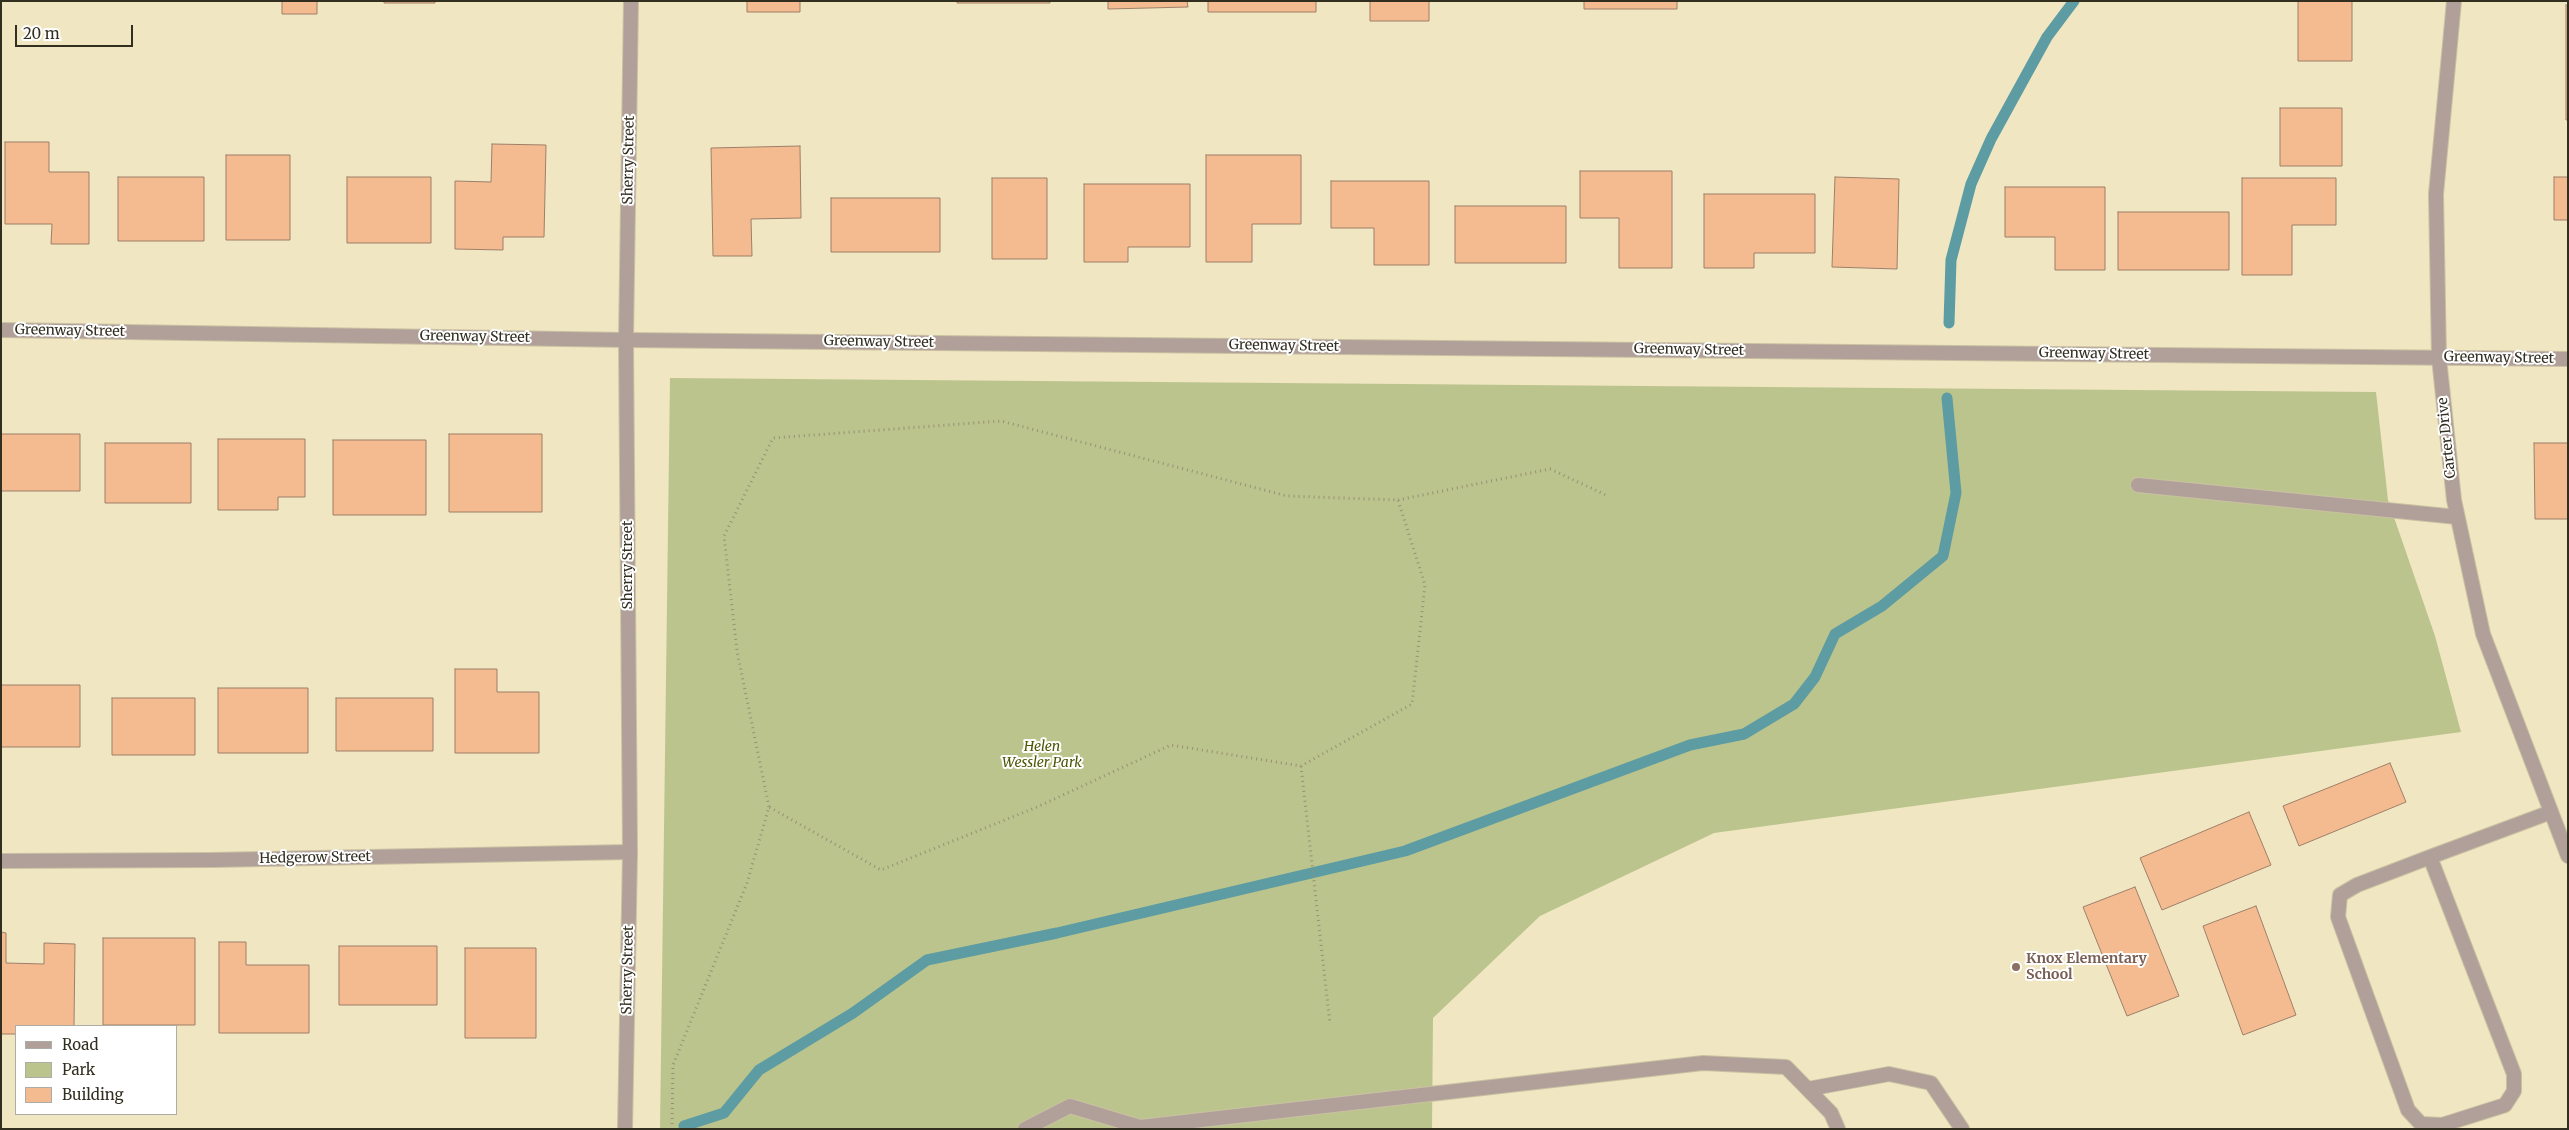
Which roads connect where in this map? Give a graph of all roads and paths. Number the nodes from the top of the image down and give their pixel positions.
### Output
1 (631, 1) edge
2 (2454, 1) edge
3 (1, 330) edge
4 (626, 340) junction
5 (2439, 358) junction
6 (2568, 359) edge
7 (2138, 485) dead end
8 (1608, 496) dead end
9 (1398, 500) junction
10 (2457, 517) junction
11 (1301, 766) junction
12 (768, 807) junction
13 (2551, 812) junction
14 (630, 852) junction
15 (2568, 856) edge
16 (2430, 857) junction
17 (1, 860) edge
18 (1330, 1024) dead end
19 (1808, 1089) junction
20 (625, 1129) edge
21 (672, 1129) edge
22 (1025, 1129) edge
23 (1838, 1129) edge
24 (1962, 1129) edge

1 - 4 street, Sherry Street
2 - 5 street, Carter Drive
3 - 4 street, Greenway Street
4 - 5 street, Greenway Street
4 - 14 street, Sherry Street
5 - 6 street, Greenway Street
5 - 10 street, Carter Drive
7 - 10 street
8 - 9 path
9 - 11 path
9 - 12 path
10 - 13 street, Carter Drive
11 - 12 path
11 - 18 path
12 - 21 path
13 - 15 street, Carter Drive
13 - 16 street
14 - 17 street, Hedgerow Street
14 - 20 street, Sherry Street
16 - 16 street
19 - 22 street
19 - 23 street
19 - 24 street

